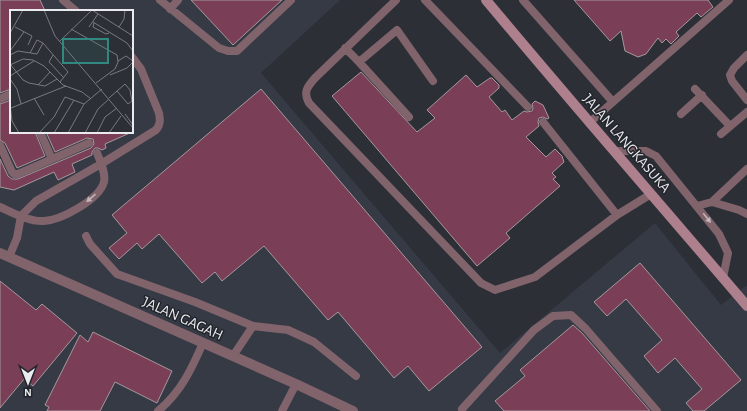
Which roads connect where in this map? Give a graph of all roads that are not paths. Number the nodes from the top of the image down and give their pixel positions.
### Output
1 (63, 0) edge
2 (160, 0) edge
3 (178, 0) edge
4 (291, 0) edge
5 (396, 0) edge
6 (425, 0) edge
7 (486, 0) edge
8 (523, 0) edge
9 (730, 0) edge
10 (170, 9) junction
11 (75, 10) edge
12 (345, 48) junction
13 (747, 55) edge
14 (133, 57) edge
15 (359, 62) junction
16 (433, 81) dead end
17 (695, 89) dead end
18 (10, 94) edge
19 (702, 96) junction
20 (0, 99) edge
21 (747, 100) edge
22 (613, 102) junction
23 (528, 107) dead end
24 (747, 112) edge
25 (681, 114) dead end
26 (409, 117) dead end
27 (543, 122) dead end
28 (589, 123) junction
29 (730, 126) junction
30 (40, 133) edge
31 (721, 134) dead end
32 (89, 143) dead end
33 (0, 145) edge
34 (615, 151) junction
35 (97, 153) dead end
36 (52, 159) junction
37 (101, 164) junction
38 (747, 169) edge
39 (651, 194) junction
40 (712, 202) junction
41 (0, 206) edge
42 (697, 206) junction
43 (747, 214) edge
44 (617, 215) junction
45 (21, 216) junction
46 (86, 236) dead end
47 (4, 255) edge
48 (724, 278) junction
49 (746, 304) edge
50 (253, 326) junction
51 (203, 344) junction
52 (233, 356) junction
53 (356, 376) dead end
54 (296, 384) junction
55 (462, 409) dead end
56 (158, 411) edge
57 (282, 411) edge
58 (353, 411) edge
59 (657, 411) edge

1 - 11 lane
2 - 10 lane
3 - 10 lane
4 - 10 lane
5 - 12 lane
6 - 23 lane
7 - 28 main road, JALAN LANGKASUKA
8 - 22 lane
9 - 22 lane
12 - 15 lane
12 - 44 lane
13 - 21 lane
14 - 37 lane
15 - 16 lane
15 - 26 lane
17 - 19 lane
18 - 20 lane
19 - 25 lane
19 - 29 lane
22 - 28 lane
24 - 29 lane
27 - 44 lane
28 - 34 main road, JALAN LANGKASUKA
29 - 31 lane
30 - 36 lane
32 - 36 lane
33 - 36 lane
34 - 39 main road, JALAN LANGKASUKA
34 - 42 lane
35 - 37 lane
37 - 45 lane
37 -> 45 lane
38 - 40 lane
39 - 44 lane
39 - 48 main road, JALAN LANGKASUKA
40 - 42 lane
40 - 43 lane
41 - 45 lane
42 -> 48 lane
45 - 47 lane
46 - 50 lane
47 - 51 street, JALAN GAGAH
48 - 49 main road, JALAN LANGKASUKA
50 - 52 lane
50 - 53 lane
51 - 52 street, JALAN GAGAH
51 - 56 lane
52 - 54 street, JALAN GAGAH
54 - 57 lane
54 - 58 street, JALAN GAGAH
55 - 59 lane

